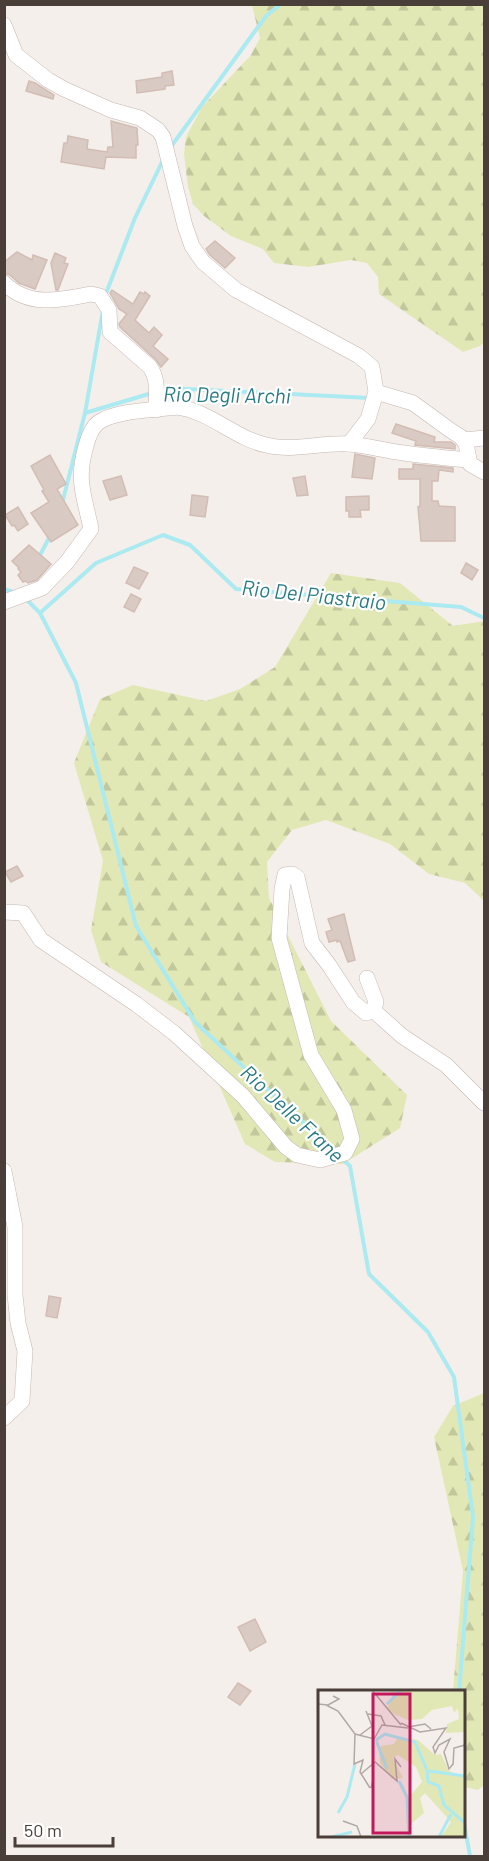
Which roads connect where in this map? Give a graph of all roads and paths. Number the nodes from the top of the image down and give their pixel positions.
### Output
1 (4, 25) edge
2 (4, 283) edge
3 (376, 392) junction
4 (156, 410) junction
5 (484, 438) edge
6 (464, 440) junction
7 (349, 444) junction
8 (468, 460) junction
9 (484, 472) edge
10 (4, 602) edge
11 (4, 912) edge
12 (367, 978) dead end
13 (373, 1010) junction
14 (484, 1103) edge
15 (4, 1171) edge
16 (4, 1418) edge

1 - 3 street
2 - 4 street
3 - 6 street
3 - 7 street
4 - 7 street
4 - 10 street
5 - 6 street
6 - 8 street
7 - 8 street
8 - 9 street
11 - 13 street
12 - 13 street
13 - 14 street
15 - 16 street

